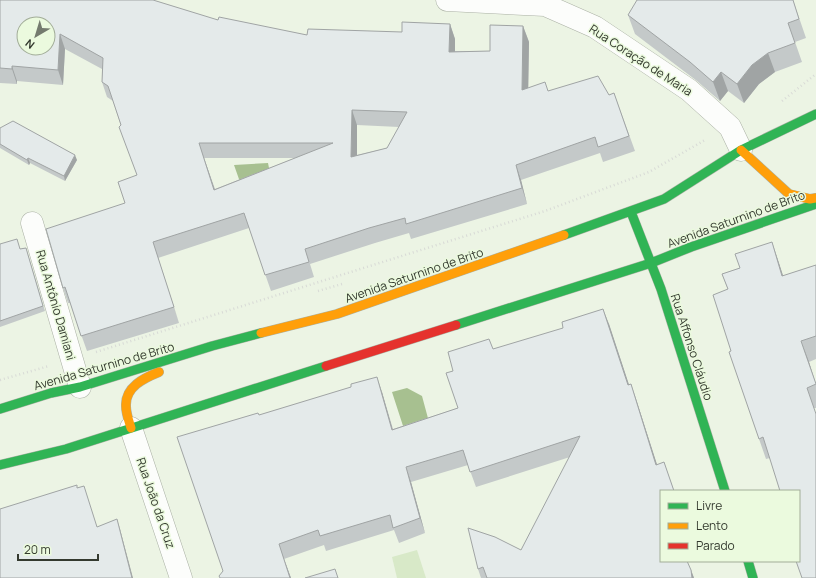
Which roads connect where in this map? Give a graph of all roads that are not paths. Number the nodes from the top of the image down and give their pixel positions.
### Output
1 (447, 0) edge
2 (816, 114) edge
3 (741, 150) junction
4 (816, 198) edge
5 (816, 204) edge
6 (631, 212) junction
7 (32, 223) dead end
8 (651, 263) junction
9 (212, 346) junction
10 (80, 387) junction
11 (0, 409) edge
12 (131, 428) junction
13 (0, 465) edge
14 (725, 490) edge
15 (748, 562) edge
16 (181, 578) edge
17 (753, 578) edge

1 - 3 street, Rua Coração de Maria
2 - 3 main road, Avenida Saturnino de Brito
3 - 4 main road
3 - 6 main road, Avenida Saturnino de Brito
5 - 8 main road, Avenida Saturnino de Brito
6 - 8 main road, Rua Affonso Cláudio
6 - 9 main road, Avenida Saturnino de Brito
7 - 10 street, Rua Antônio Damiani
8 - 12 main road, Avenida Saturnino de Brito
8 - 14 main road, Rua Affonso Cláudio
9 - 10 main road, Avenida Saturnino de Brito
9 - 12 main road
10 - 11 main road, Avenida Saturnino de Brito
12 - 13 main road, Avenida Saturnino de Brito
12 - 16 street, Rua João da Cruz
15 - 17 main road

